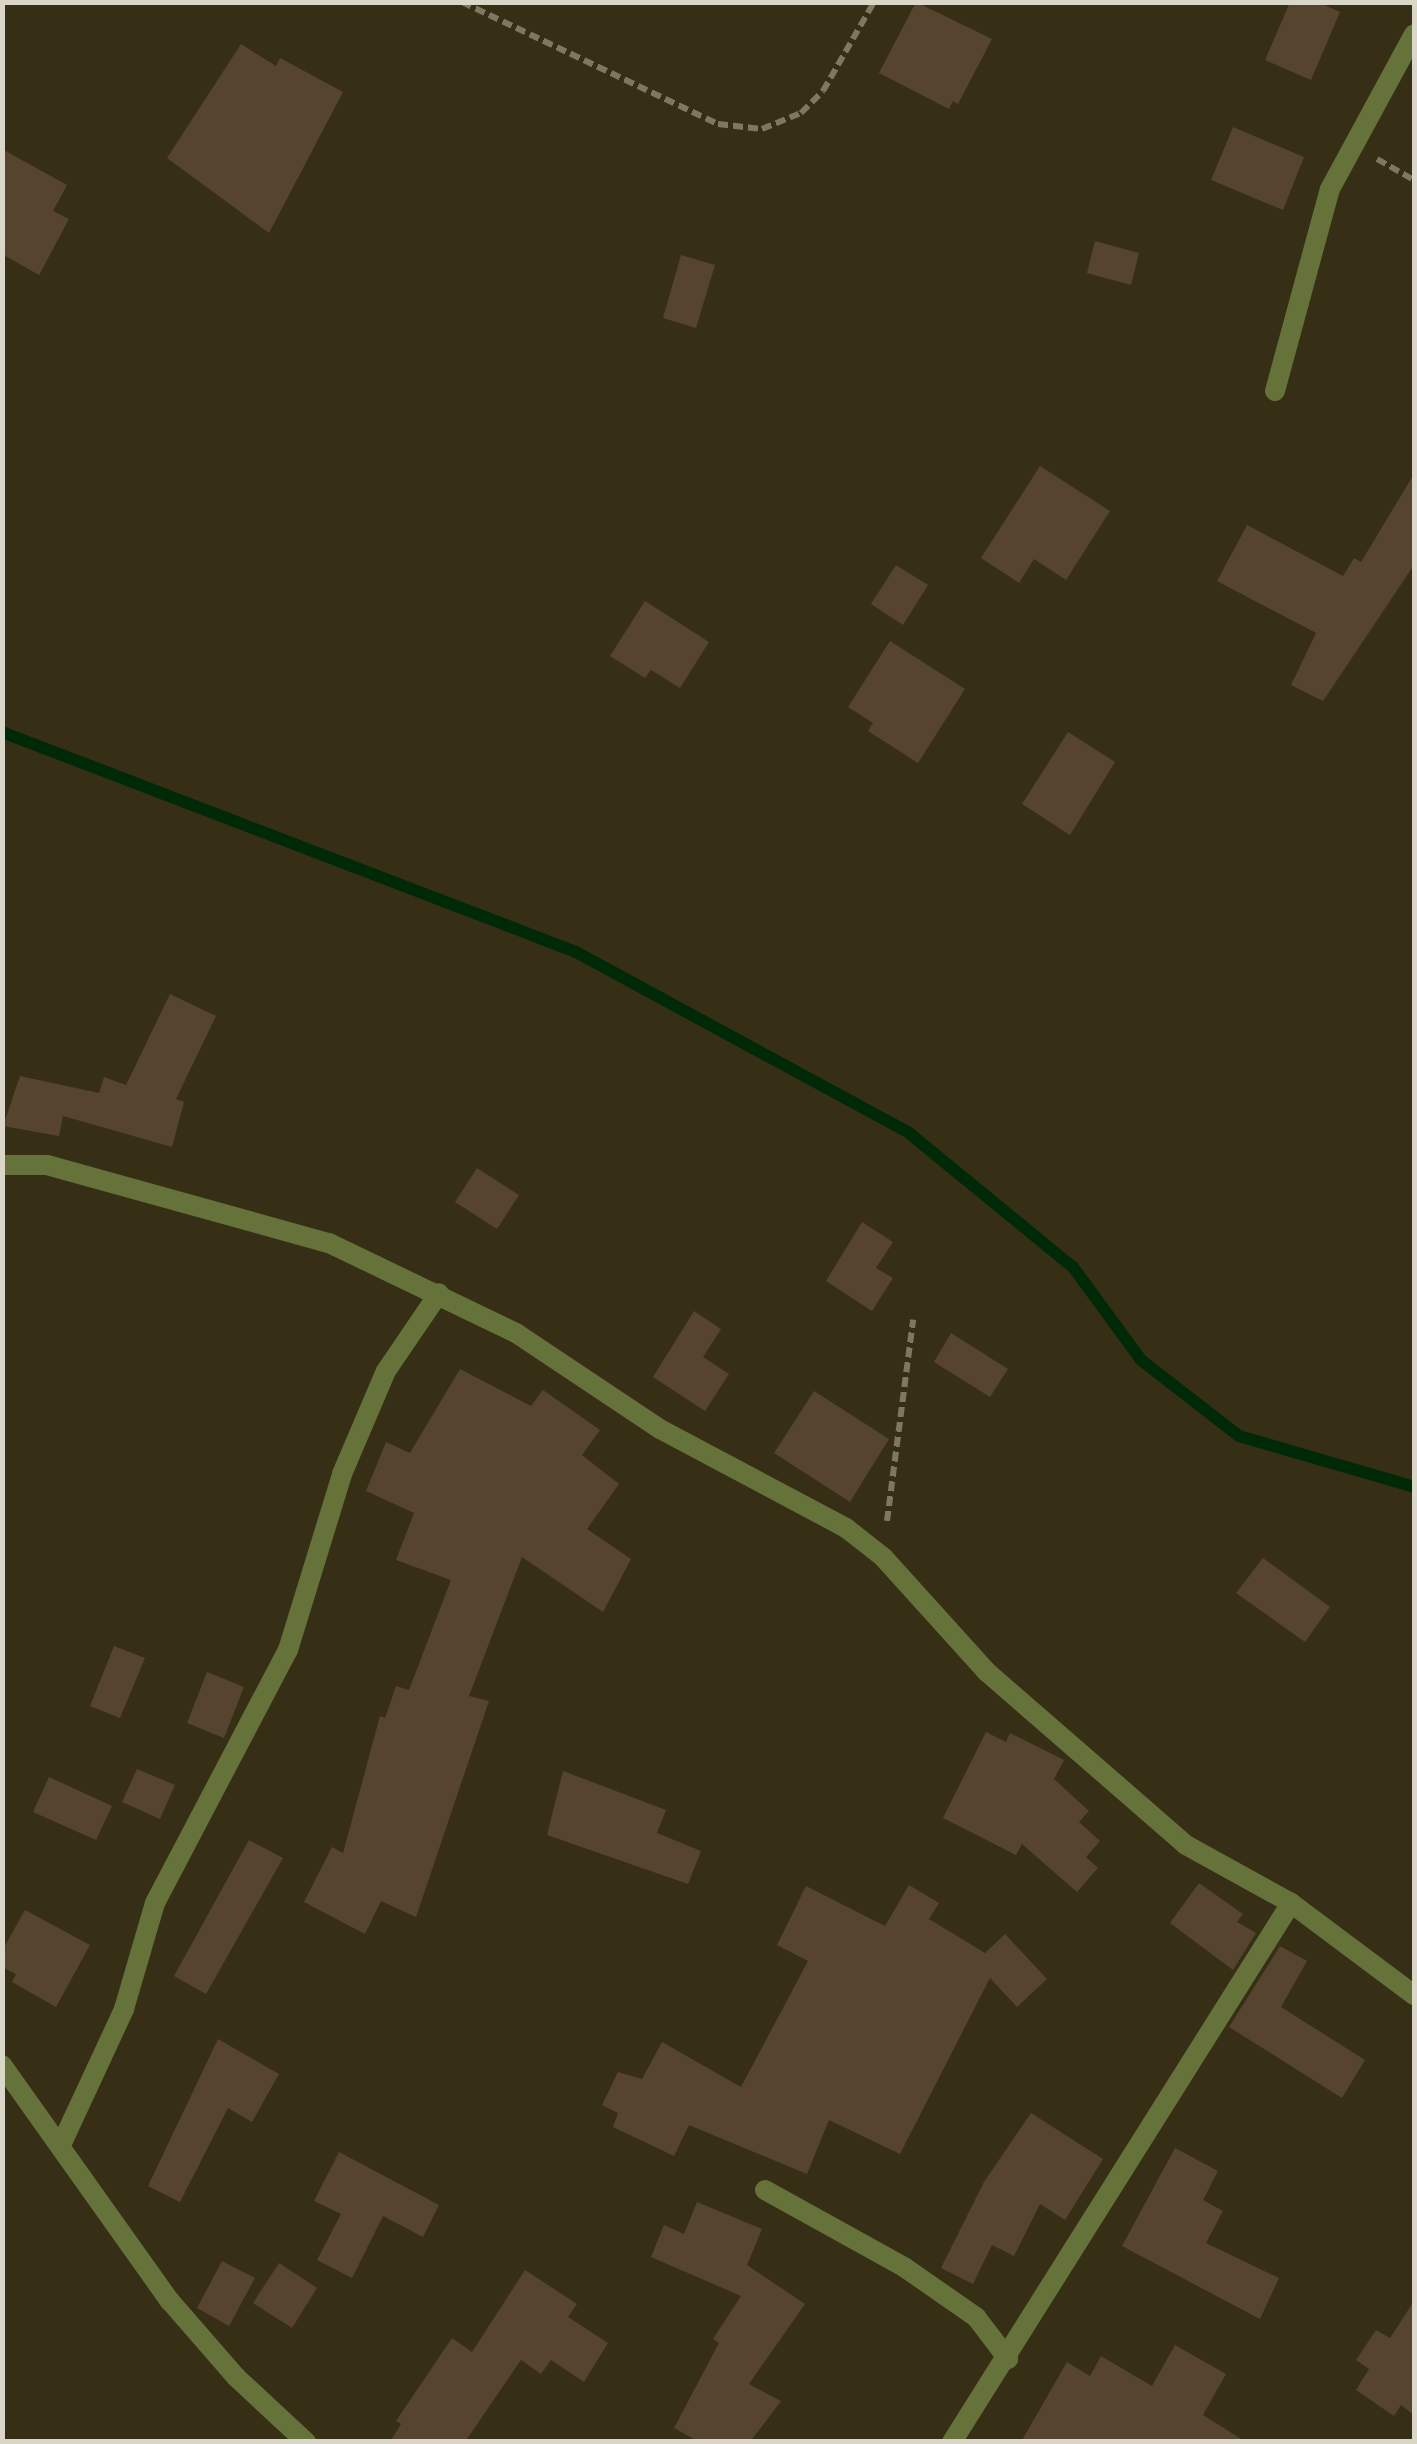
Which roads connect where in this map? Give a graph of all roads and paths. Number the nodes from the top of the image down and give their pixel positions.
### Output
1 (462, 2) edge
2 (874, 2) edge
3 (1414, 34) edge
4 (1275, 391) dead end
5 (2, 1165) edge
6 (439, 1293) junction
7 (913, 1320) dead end
8 (884, 1558) junction
9 (1290, 1902) junction
10 (1414, 1995) edge
11 (2, 2065) edge
12 (61, 2145) junction
13 (765, 2190) dead end
14 (1008, 2359) junction
15 (306, 2442) edge
16 (952, 2442) edge

1 - 2 path
3 - 4 street
5 - 6 street
6 - 8 street
6 - 12 street
7 - 8 path
8 - 9 street
9 - 10 street
9 - 14 street
11 - 12 street
12 - 15 street
13 - 14 street
14 - 16 street

